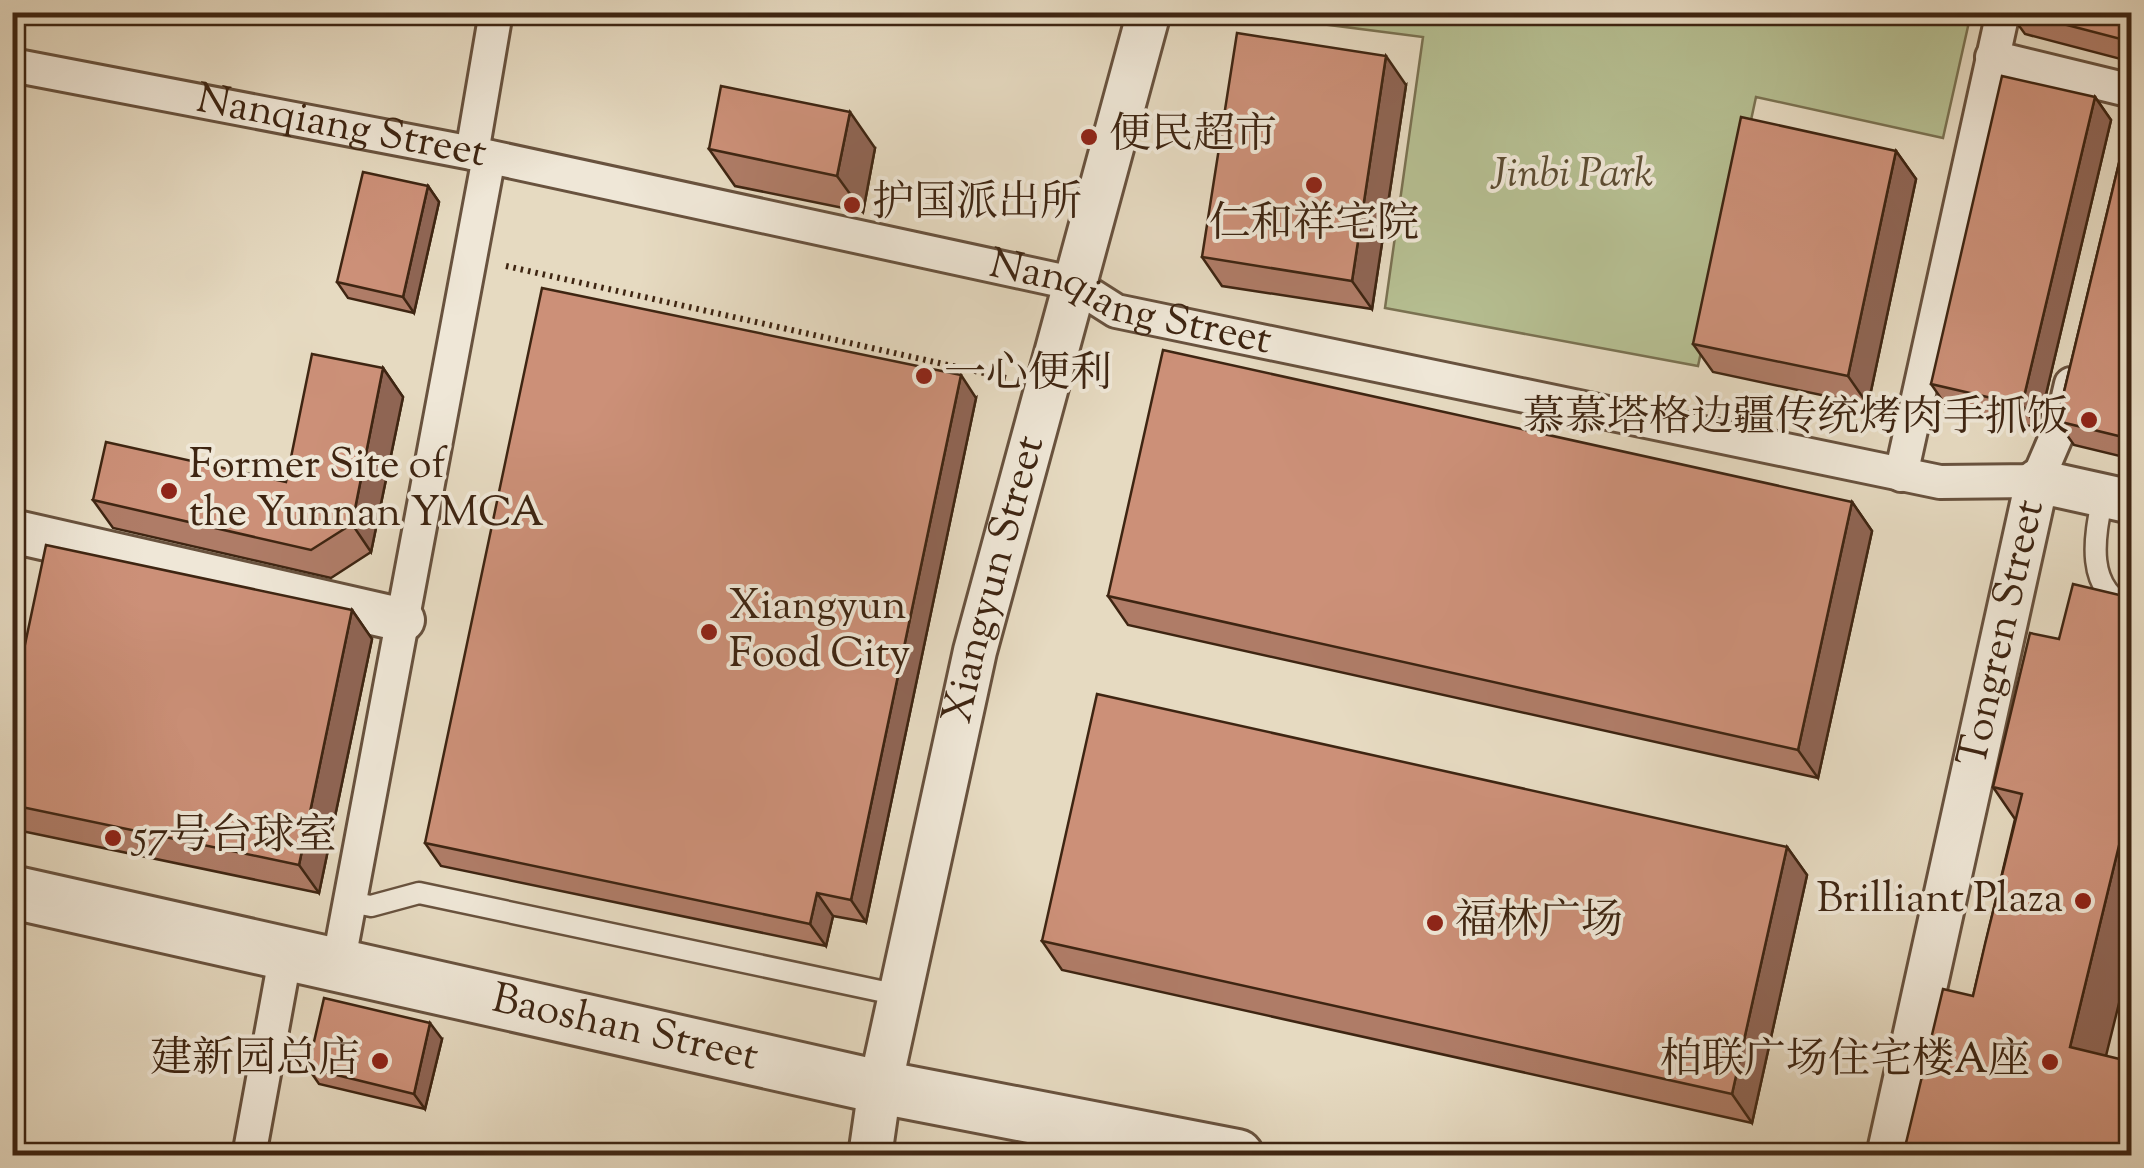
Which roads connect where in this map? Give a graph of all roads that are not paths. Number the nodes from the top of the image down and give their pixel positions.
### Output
1 (496, 12) edge
2 (1149, 12) edge
3 (2003, 12) edge
4 (1992, 57) junction
5 (12, 65) edge
6 (2132, 91) edge
7 (481, 155) junction
8 (1072, 284) junction
9 (2080, 346) edge
10 (1901, 475) junction
11 (2037, 481) junction
12 (2117, 499) edge
13 (12, 531) edge
14 (2132, 609) edge
15 (403, 620) junction
16 (12, 892) edge
17 (350, 902) junction
18 (286, 954) junction
19 (338, 965) junction
20 (899, 995) junction
21 (880, 1087) junction
22 (249, 1156) edge
23 (870, 1156) edge
24 (1237, 1156) edge
25 (1888, 1156) edge

1 - 7 street
2 - 8 street, Xiangyun Street
3 - 4 street
4 - 6 street
4 - 10 street
5 - 7 street, Nanqiang Street
7 - 8 street, Nanqiang Street
7 - 15 street
8 - 10 street, Nanqiang Street
8 - 20 street, Xiangyun Street
9 - 11 street, Tongren Street
10 - 11 street, Nanqiang Street
11 - 12 street, Nanqiang Street
11 - 25 street, Tongren Street
12 - 14 lane
13 - 15 street
15 - 17 street
16 - 18 street, Baoshan Street
17 - 19 street
17 - 20 lane
18 - 19 street, Baoshan Street
18 - 22 street
19 - 21 street, Baoshan Street
20 - 21 street, Xiangyun Street
21 - 23 street, Xiangyun Street
21 - 24 street, Baoshan Street

